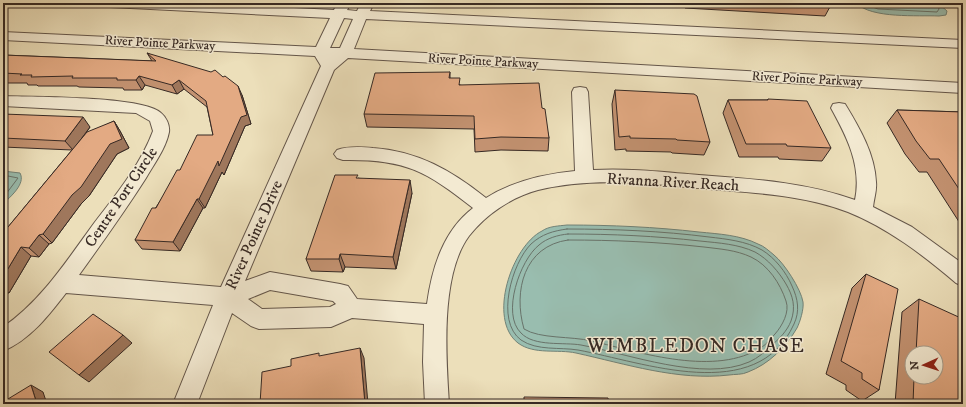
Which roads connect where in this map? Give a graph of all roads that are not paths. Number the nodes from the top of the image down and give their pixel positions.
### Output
1 (110, 3) edge
2 (341, 8) edge
3 (365, 9) edge
4 (3, 36) edge
5 (963, 44) edge
6 (345, 53) junction
7 (324, 60) junction
8 (963, 88) edge
9 (580, 92) dead end
10 (3, 101) edge
11 (840, 108) dead end
12 (343, 154) dead end
13 (584, 178) junction
14 (486, 208) junction
15 (863, 210) junction
16 (963, 277) edge
17 (62, 282) junction
18 (227, 297) junction
19 (351, 308) junction
20 (437, 315) junction
21 (3, 340) edge
22 (185, 404) edge
23 (437, 404) edge

1 - 2 street
2 - 3 street
2 - 7 street, River Pointe Drive
3 - 5 street
3 - 6 street
4 - 7 street, River Pointe Parkway
6 - 7 street, River Pointe Drive
6 - 8 street, River Pointe Parkway
7 - 18 street, River Pointe Drive
9 - 13 street
10 - 17 street, Centre Port Circle
11 - 15 street
12 - 14 street
13 - 14 street, Rivanna River Reach
13 - 15 street, Rivanna River Reach
14 - 20 street, Rivanna River Reach
15 - 16 street, Rivanna River Reach
17 - 18 street
17 - 21 street, Centre Port Circle
18 - 19 street
18 - 19 street
18 - 22 street, River Pointe Drive
19 - 20 street
20 - 23 street, Rivanna River Reach

